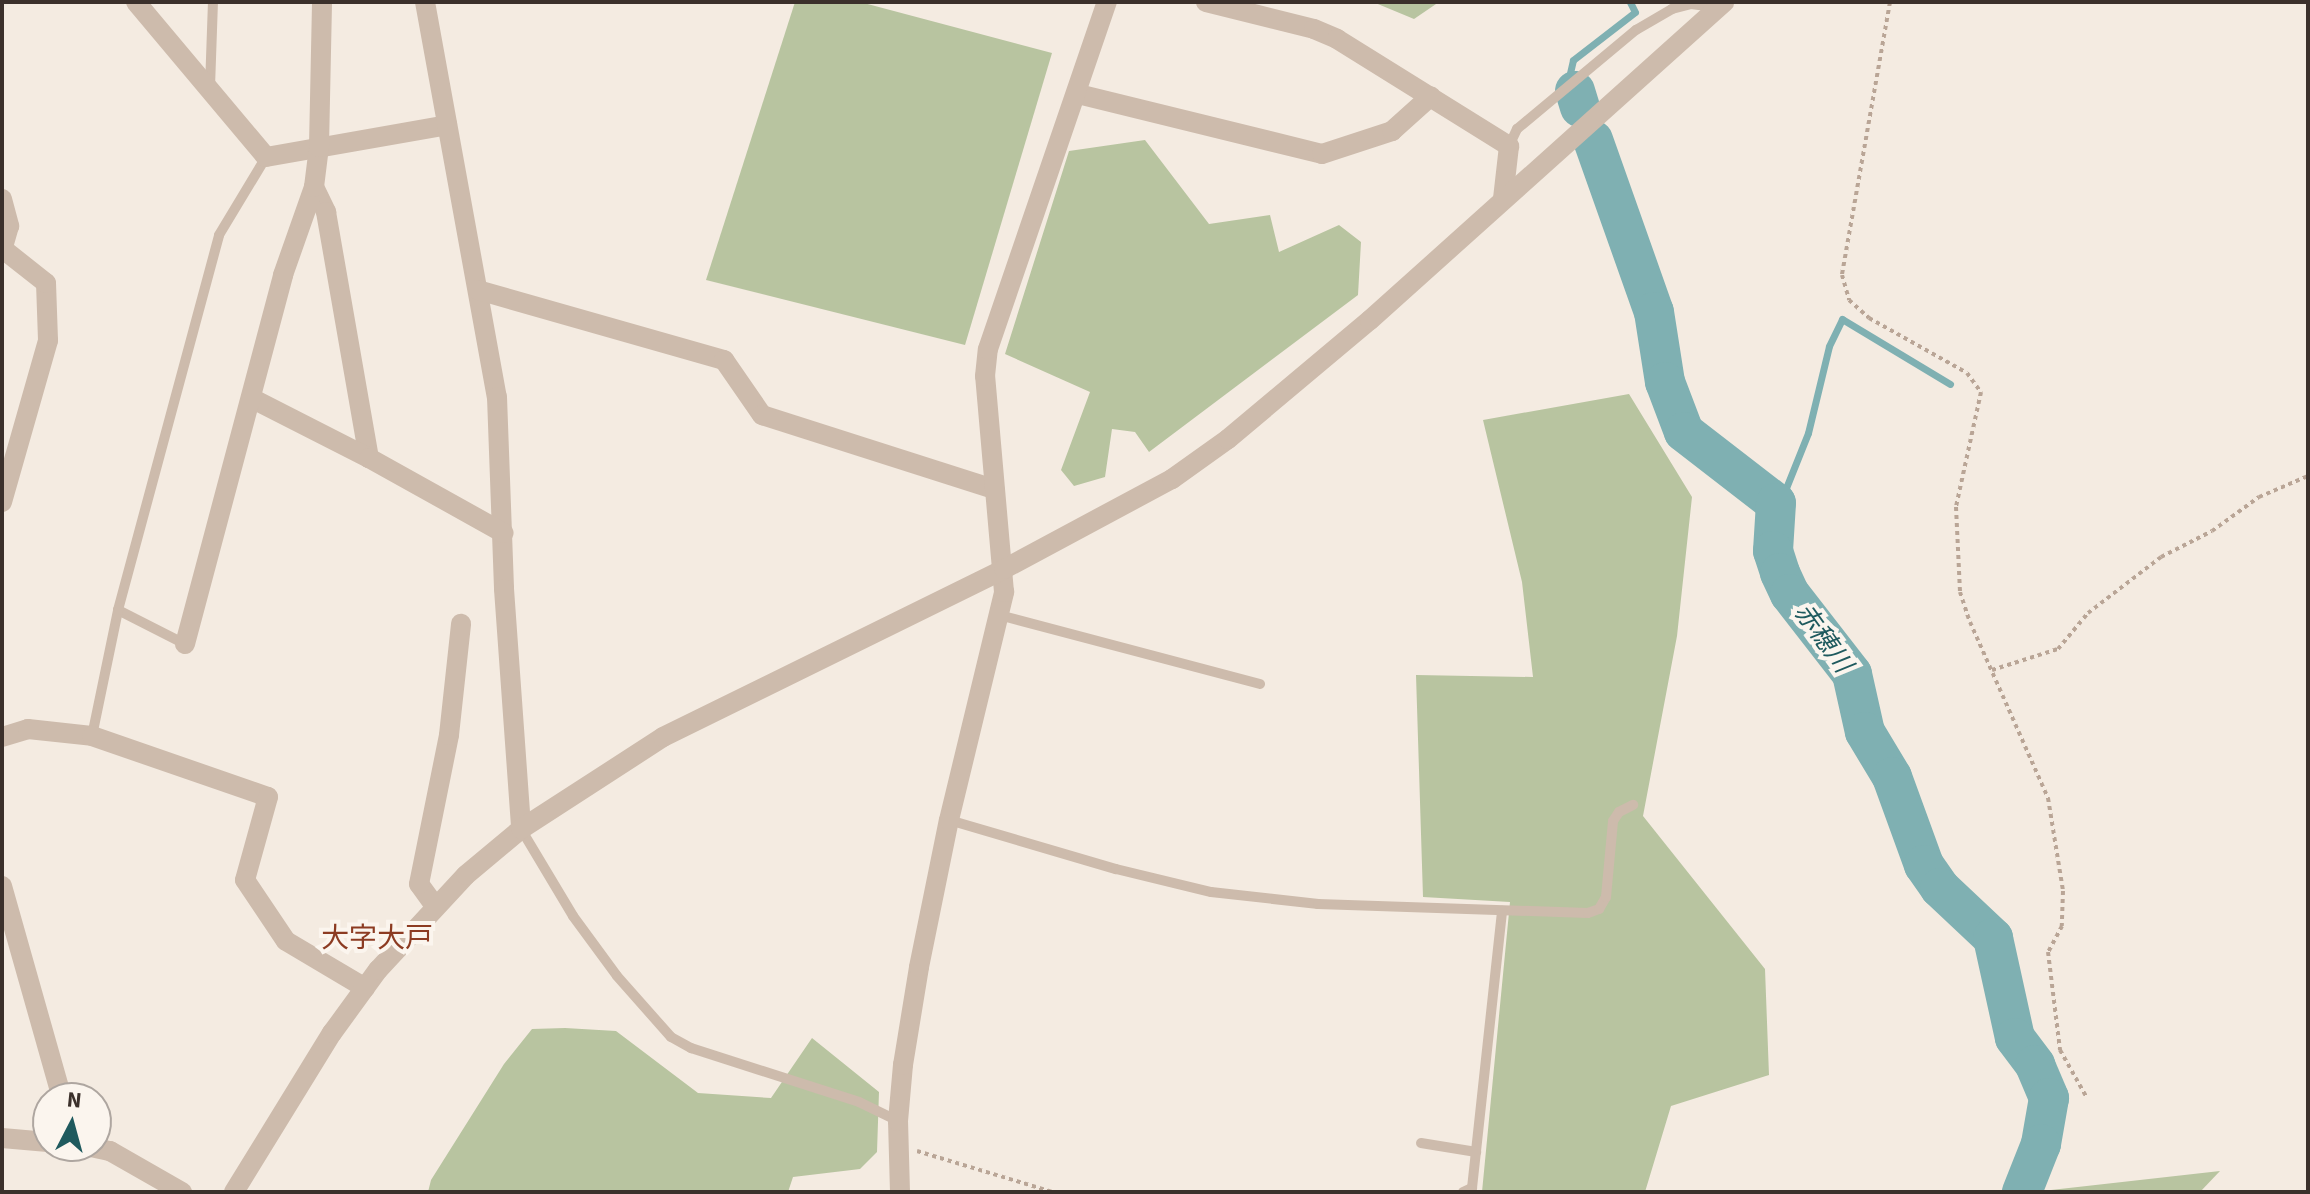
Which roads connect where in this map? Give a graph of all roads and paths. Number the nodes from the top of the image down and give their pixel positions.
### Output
1 (136, 2) edge
2 (213, 2) edge
3 (322, 2) edge
4 (425, 2) edge
5 (1107, 2) edge
6 (1206, 2) edge
7 (1890, 2) edge
8 (1721, 5) edge
9 (210, 87) junction
10 (1078, 94) junction
11 (1431, 96) junction
12 (447, 125) junction
13 (1509, 146) junction
14 (319, 147) junction
15 (266, 157) junction
16 (314, 187) junction
17 (2, 199) edge
18 (1503, 199) junction
19 (3, 249) edge
20 (478, 290) junction
21 (251, 398) junction
22 (369, 458) junction
23 (2308, 476) edge
24 (994, 489) junction
25 (2, 502) edge
26 (504, 533) junction
27 (1004, 569) junction
28 (118, 610) junction
29 (999, 615) junction
30 (461, 624) dead end
31 (185, 644) joint
32 (1992, 670) junction
33 (1260, 684) dead end
34 (92, 736) junction
35 (2, 737) edge
36 (1633, 805) dead end
37 (949, 820) junction
38 (521, 829) junction
39 (2, 886) edge
40 (435, 906) junction
41 (1502, 911) junction
42 (365, 988) junction
43 (57, 1082) edge
44 (2087, 1098) dead end
45 (898, 1121) junction
46 (2, 1138) edge
47 (32, 1141) edge
48 (1421, 1143) dead end
49 (899, 1146) junction
50 (112, 1152) edge
51 (1476, 1152) junction
52 (182, 1192) edge
53 (234, 1192) edge
54 (900, 1192) edge
55 (1053, 1192) edge
56 (1463, 1192) edge

1 - 9 street
2 - 9 lane
3 - 14 street
4 - 12 street
5 - 10 street
6 - 11 street
7 - 32 path
8 - 13 lane
8 - 18 street
9 - 15 street
10 - 11 street
10 - 24 street
11 - 13 street
12 - 14 street
12 - 20 street
13 - 18 street
14 - 15 street
14 - 16 street
15 - 28 lane
16 - 21 street
16 - 22 street
17 - 19 street
18 - 27 street
19 - 25 street
20 - 24 street
20 - 26 street
21 - 22 street
21 - 31 street
22 - 26 street
23 - 32 path
24 - 27 street
26 - 38 street
27 - 29 street
27 - 38 street
28 - 31 lane
28 - 34 lane
29 - 33 lane
29 - 37 street
30 - 40 street
32 - 44 path
34 - 35 street
34 - 42 street
36 - 41 lane
37 - 41 lane
37 - 45 street
38 - 40 street
38 - 45 lane
39 - 43 street
40 - 42 street
41 - 51 lane
42 - 53 street
45 - 49 street
46 - 47 street
48 - 51 lane
49 - 54 street
49 - 55 path
50 - 52 street
51 - 56 lane

